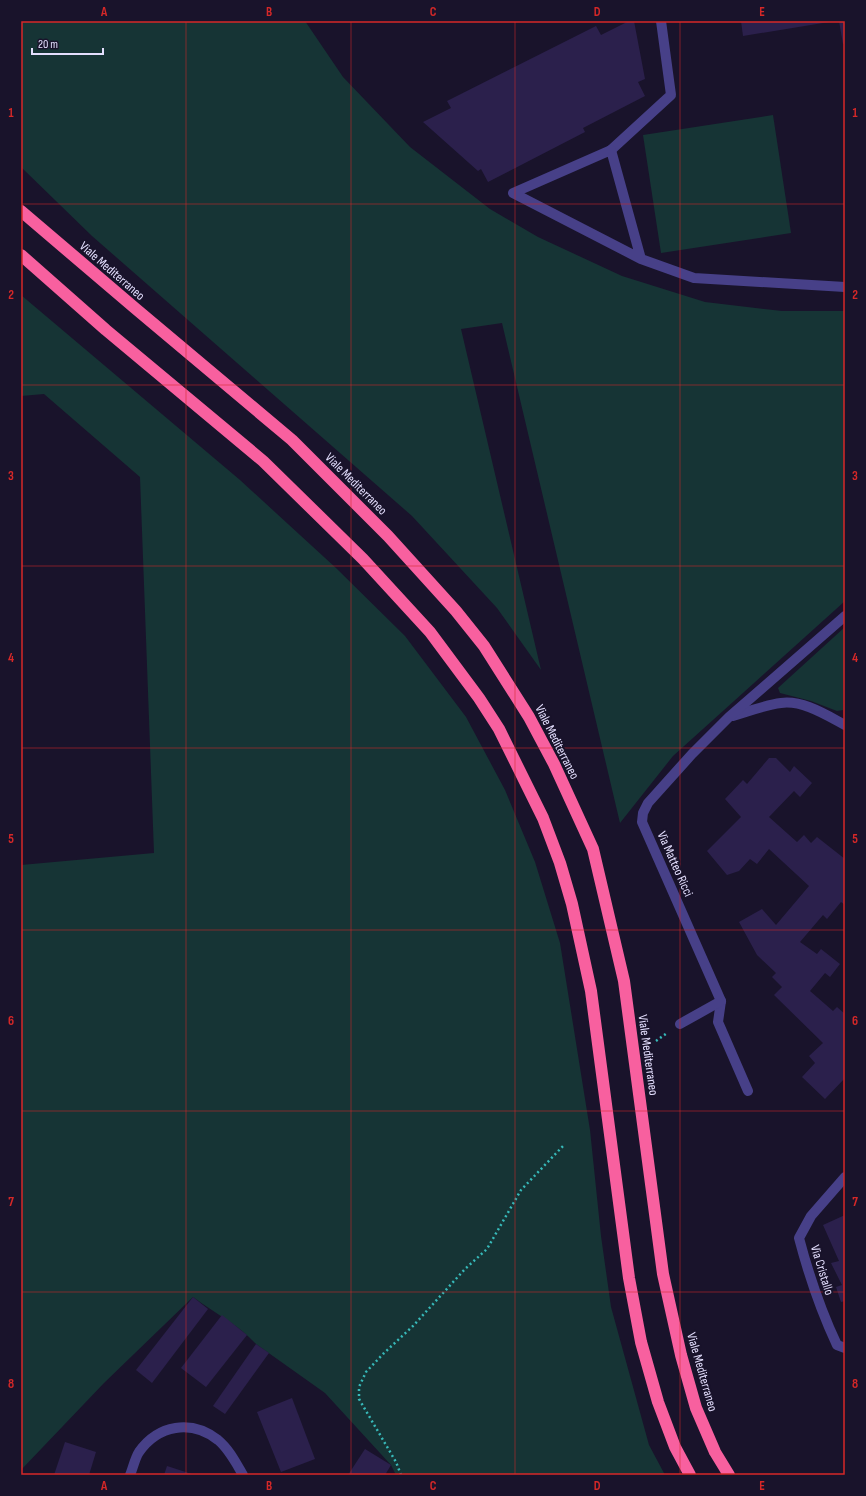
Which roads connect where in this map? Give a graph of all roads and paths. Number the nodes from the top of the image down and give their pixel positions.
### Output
1 (661, 21) edge
2 (611, 150) junction
3 (21, 210) edge
4 (21, 254) edge
5 (641, 259) junction
6 (845, 286) edge
7 (845, 616) edge
8 (730, 717) junction
9 (845, 725) edge
10 (721, 1001) junction
11 (680, 1024) dead end
12 (748, 1091) dead end
13 (564, 1145) dead end
14 (845, 1177) edge
15 (845, 1348) edge
16 (130, 1475) edge
17 (243, 1475) edge
18 (401, 1475) edge
19 (690, 1475) edge
20 (729, 1475) edge

1 - 2 street
2 - 5 street
2 - 5 street
3 - 20 highway, Viale Mediterraneo
4 - 19 highway
5 - 6 street
7 - 8 street, Via Matteo Ricci
8 - 9 street
8 - 10 street, Via Matteo Ricci
10 - 11 street
10 - 12 street
13 - 18 path
14 - 15 street, Via Cristallo
16 - 17 street

